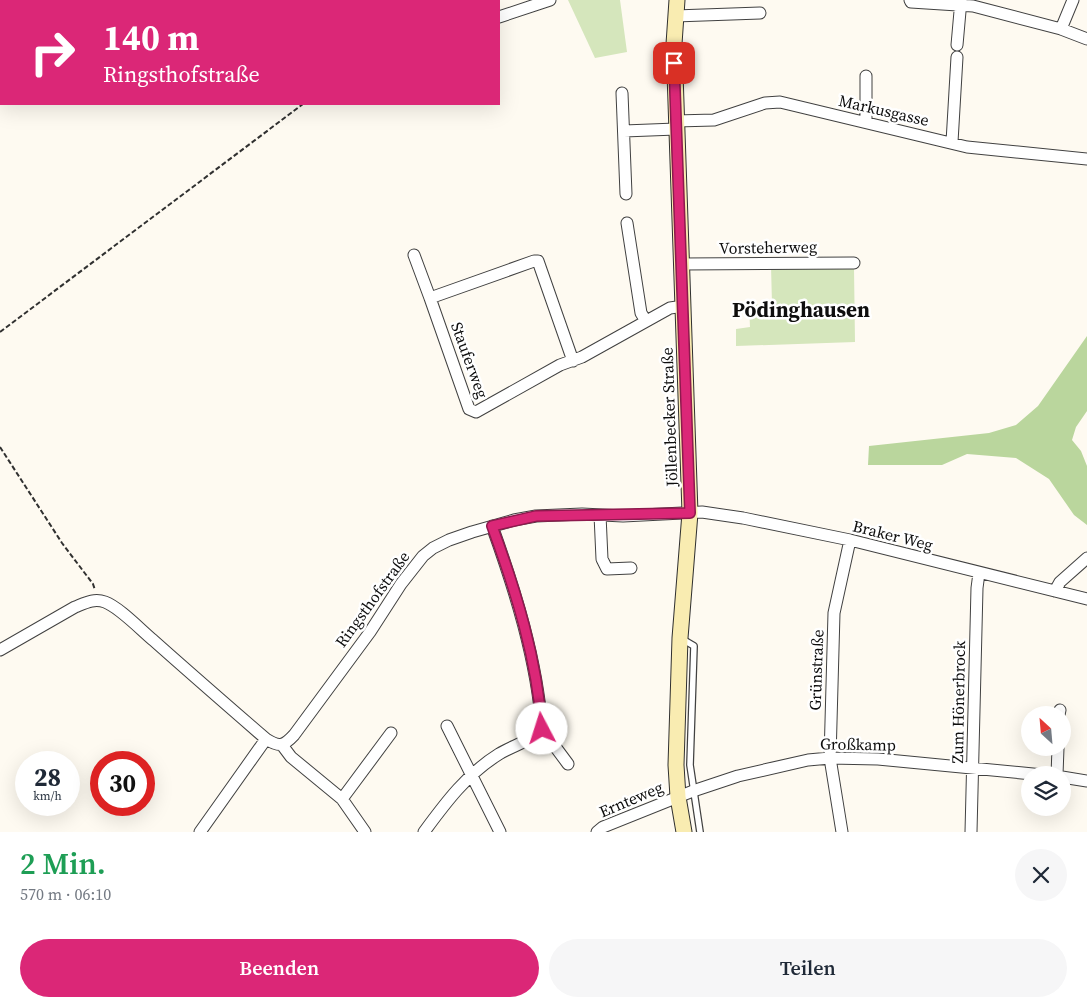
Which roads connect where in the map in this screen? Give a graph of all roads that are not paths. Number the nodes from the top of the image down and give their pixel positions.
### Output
1 (550, 0) edge
2 (676, 0) edge
3 (910, 0) edge
4 (1073, 0) edge
5 (961, 3) edge
6 (760, 13) dead end
7 (675, 16) junction
8 (500, 17) edge
9 (1062, 29) junction
10 (1087, 39) edge
11 (957, 45) dead end
12 (957, 57) dead end
13 (866, 76) dead end
14 (622, 93) dead end
15 (866, 122) junction
16 (676, 125) junction
17 (624, 131) junction
18 (952, 142) junction
19 (1087, 159) edge
20 (626, 194) dead end
21 (627, 223) dead end
22 (414, 256) dead end
23 (854, 263) dead end
24 (682, 264) junction
25 (430, 298) junction
26 (684, 306) junction
27 (646, 321) junction
28 (573, 361) junction
29 (690, 513) junction
30 (600, 515) junction
31 (492, 526) junction
32 (850, 540) junction
33 (1087, 558) edge
34 (631, 568) dead end
35 (979, 573) junction
36 (1055, 592) junction
37 (1087, 600) edge
38 (680, 638) junction
39 (0, 650) edge
40 (447, 726) dead end
41 (542, 729) junction
42 (391, 733) dead end
43 (266, 739) junction
44 (282, 745) junction
45 (830, 758) junction
46 (568, 764) dead end
47 (972, 767) junction
48 (1021, 773) edge
49 (472, 775) junction
50 (1071, 778) edge
51 (1087, 781) edge
52 (693, 791) junction
53 (678, 797) junction
54 (342, 799) junction
55 (200, 832) edge
56 (365, 832) edge
57 (424, 832) edge
58 (500, 832) edge
59 (597, 832) edge
60 (684, 832) edge
61 (700, 832) edge
62 (842, 832) edge
63 (971, 832) edge

1 - 8 street
2 - 7 main road, Jöllenbecker Straße
3 - 5 street
4 - 9 street
5 - 9 street
5 - 11 street
6 - 7 street
7 - 16 main road, Jöllenbecker Straße
9 - 10 street
12 - 18 street
13 - 15 street
14 - 17 street
15 - 16 street, Markusgasse
15 - 18 street, Markusgasse
16 - 17 street, Markusgasse
16 - 24 main road, Jöllenbecker Straße
17 - 20 street
18 - 19 street, Markusgasse
21 - 27 street
22 - 25 street, Stauferweg
23 - 24 street, Vorsteherweg
24 - 26 main road, Jöllenbecker Straße
25 - 28 street
25 - 28 street, Stauferweg
26 - 27 street, Stauferweg
26 - 29 main road, Jöllenbecker Straße
27 - 28 street, Stauferweg
29 - 30 street, Ringsthofstraße
29 - 32 street, Braker Weg
29 - 38 main road, Jöllenbecker Straße
30 - 31 street, Ringsthofstraße
30 - 34 street
31 - 41 street
31 - 44 street, Ringsthofstraße
32 - 35 street, Braker Weg
32 - 45 street, Grünstraße
33 - 36 street
35 - 36 street, Braker Weg
35 - 47 street, Zum Hönerbrock
36 - 37 street, Braker Weg
38 - 52 lane
38 - 53 main road, Jöllenbecker Straße
39 - 43 street
40 - 49 street
41 - 46 street
41 - 49 street
42 - 54 street
43 - 44 street
43 - 55 street
44 - 54 street
45 - 47 street, Großkamp
45 - 52 street, Großkamp
45 - 62 street, Grünstraße
47 - 48 street, Großkamp
47 - 63 street, Zum Hönerbrock
49 - 57 street
49 - 58 street
50 - 51 street
52 - 53 street, Großkamp
52 - 61 lane
53 - 59 street, Ernteweg
53 - 60 main road, Jöllenbecker Straße
54 - 56 street

